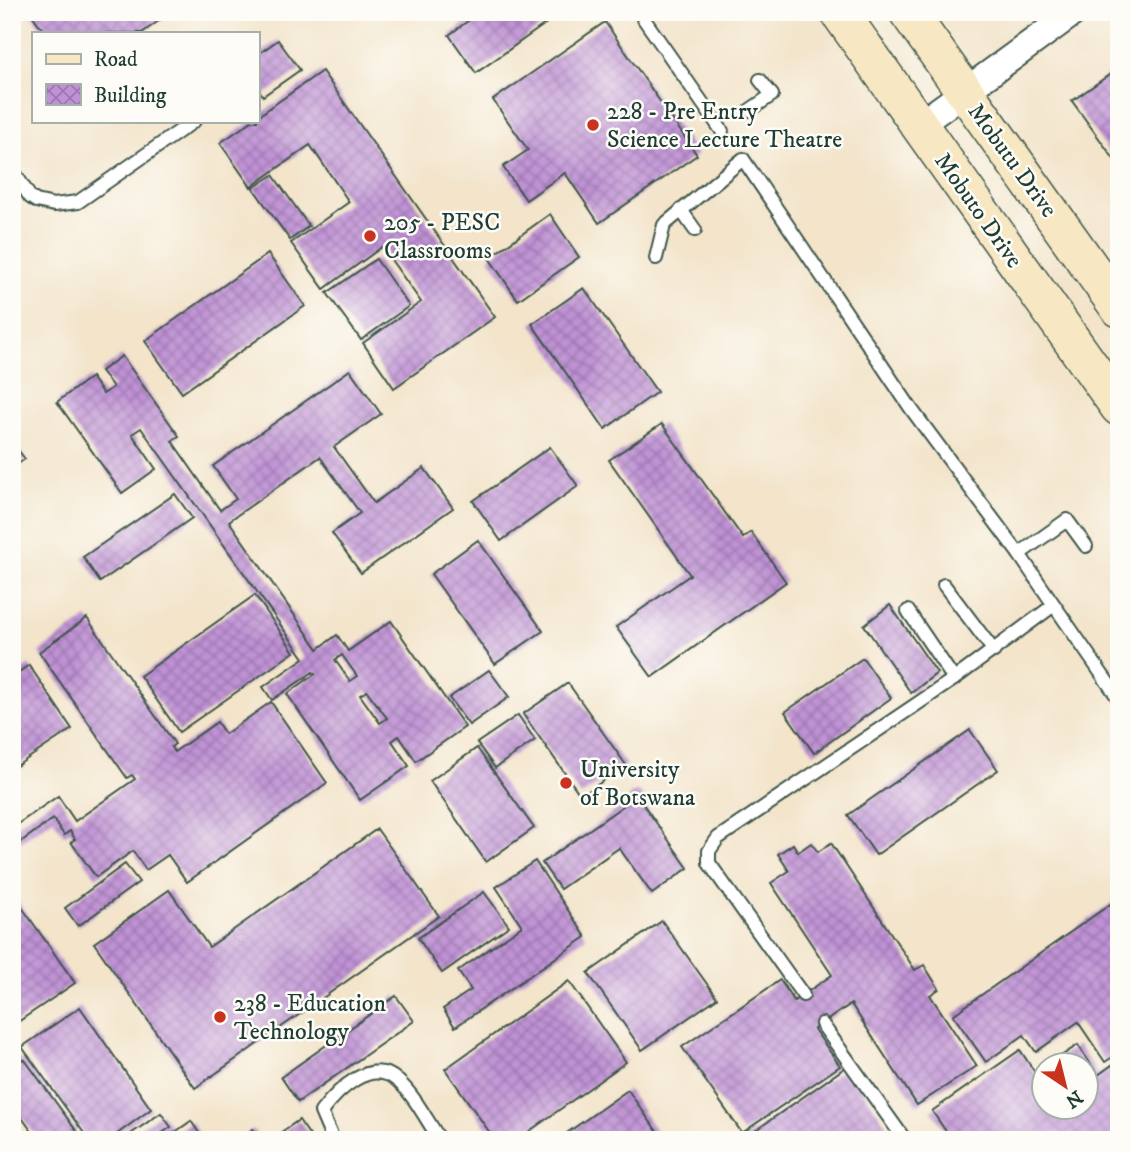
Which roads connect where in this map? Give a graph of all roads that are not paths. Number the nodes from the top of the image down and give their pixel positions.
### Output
1 (639, 12) edge
2 (839, 12) edge
3 (908, 12) edge
4 (1074, 12) edge
5 (760, 79) dead end
6 (964, 91) junction
7 (750, 110) dead end
8 (193, 122) edge
9 (919, 125) junction
10 (722, 131) dead end
11 (12, 169) edge
12 (681, 210) junction
13 (695, 230) dead end
14 (656, 258) dead end
15 (1119, 308) edge
16 (1119, 407) edge
17 (1086, 546) dead end
18 (1019, 554) junction
19 (944, 585) dead end
20 (1054, 604) junction
21 (908, 611) dead end
22 (994, 651) junction
23 (954, 679) junction
24 (1119, 699) edge
25 (803, 995) dead end
26 (822, 1024) dead end
27 (333, 1140) edge
28 (440, 1140) edge
29 (905, 1140) edge

1 - 10 lane
2 - 9 main road, Mobuto Drive
3 - 6 main road, Mobutu Drive
4 - 6 street
5 - 7 lane
6 - 9 street
6 - 15 main road, Mobutu Drive
8 - 11 lane
9 - 16 main road, Mobuto Drive
12 - 13 lane
12 - 14 lane
12 - 18 lane
17 - 18 lane
18 - 20 lane
19 - 22 lane
20 - 22 lane
20 - 24 lane
21 - 23 lane
22 - 23 lane
23 - 25 lane
26 - 29 lane
27 - 28 lane

